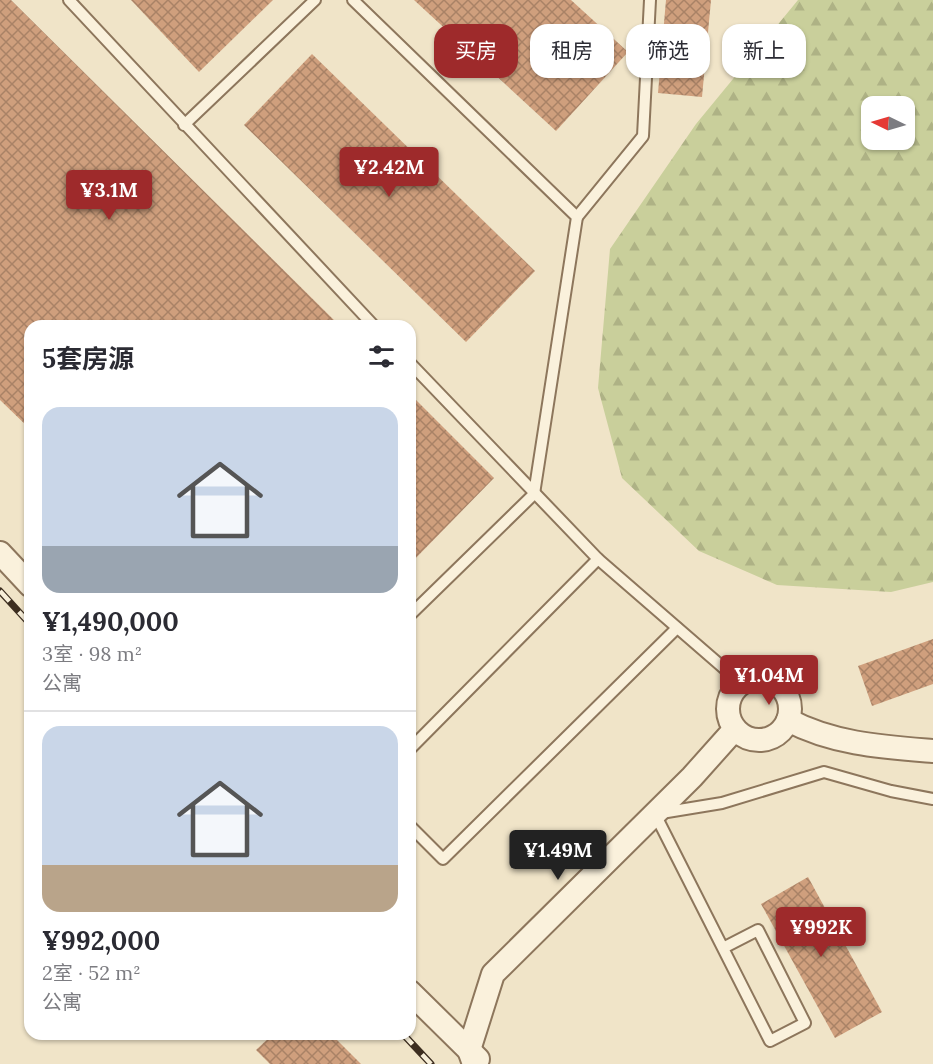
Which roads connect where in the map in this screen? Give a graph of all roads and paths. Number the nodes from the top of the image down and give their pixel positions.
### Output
1 (69, 0) edge
2 (315, 0) edge
3 (353, 0) edge
4 (650, 0) edge
5 (184, 125) junction
6 (577, 217) junction
7 (368, 320) edge
8 (416, 369) edge
9 (534, 494) junction
10 (0, 552) edge
11 (598, 558) junction
12 (24, 578) edge
13 (416, 609) edge
14 (677, 628) junction
15 (741, 683) junction
16 (788, 720) junction
17 (734, 730) junction
18 (416, 743) edge
19 (933, 751) edge
20 (933, 799) edge
21 (655, 814) junction
22 (416, 832) edge
23 (723, 948) junction
24 (416, 998) edge
25 (475, 1059) edge

1 - 5 lane
2 - 5 lane
3 - 6 lane
4 - 6 lane
5 - 7 lane
6 - 9 lane
8 - 9 lane
9 - 11 lane
9 - 13 lane
10 - 12 street
11 - 14 lane
11 - 18 lane
14 - 15 lane
14 - 22 lane
15 - 16 street
15 - 17 street
16 - 17 street
16 - 19 street
17 - 21 street
20 - 21 lane
21 - 23 lane
21 - 25 street
23 - 23 lane
24 - 25 street

